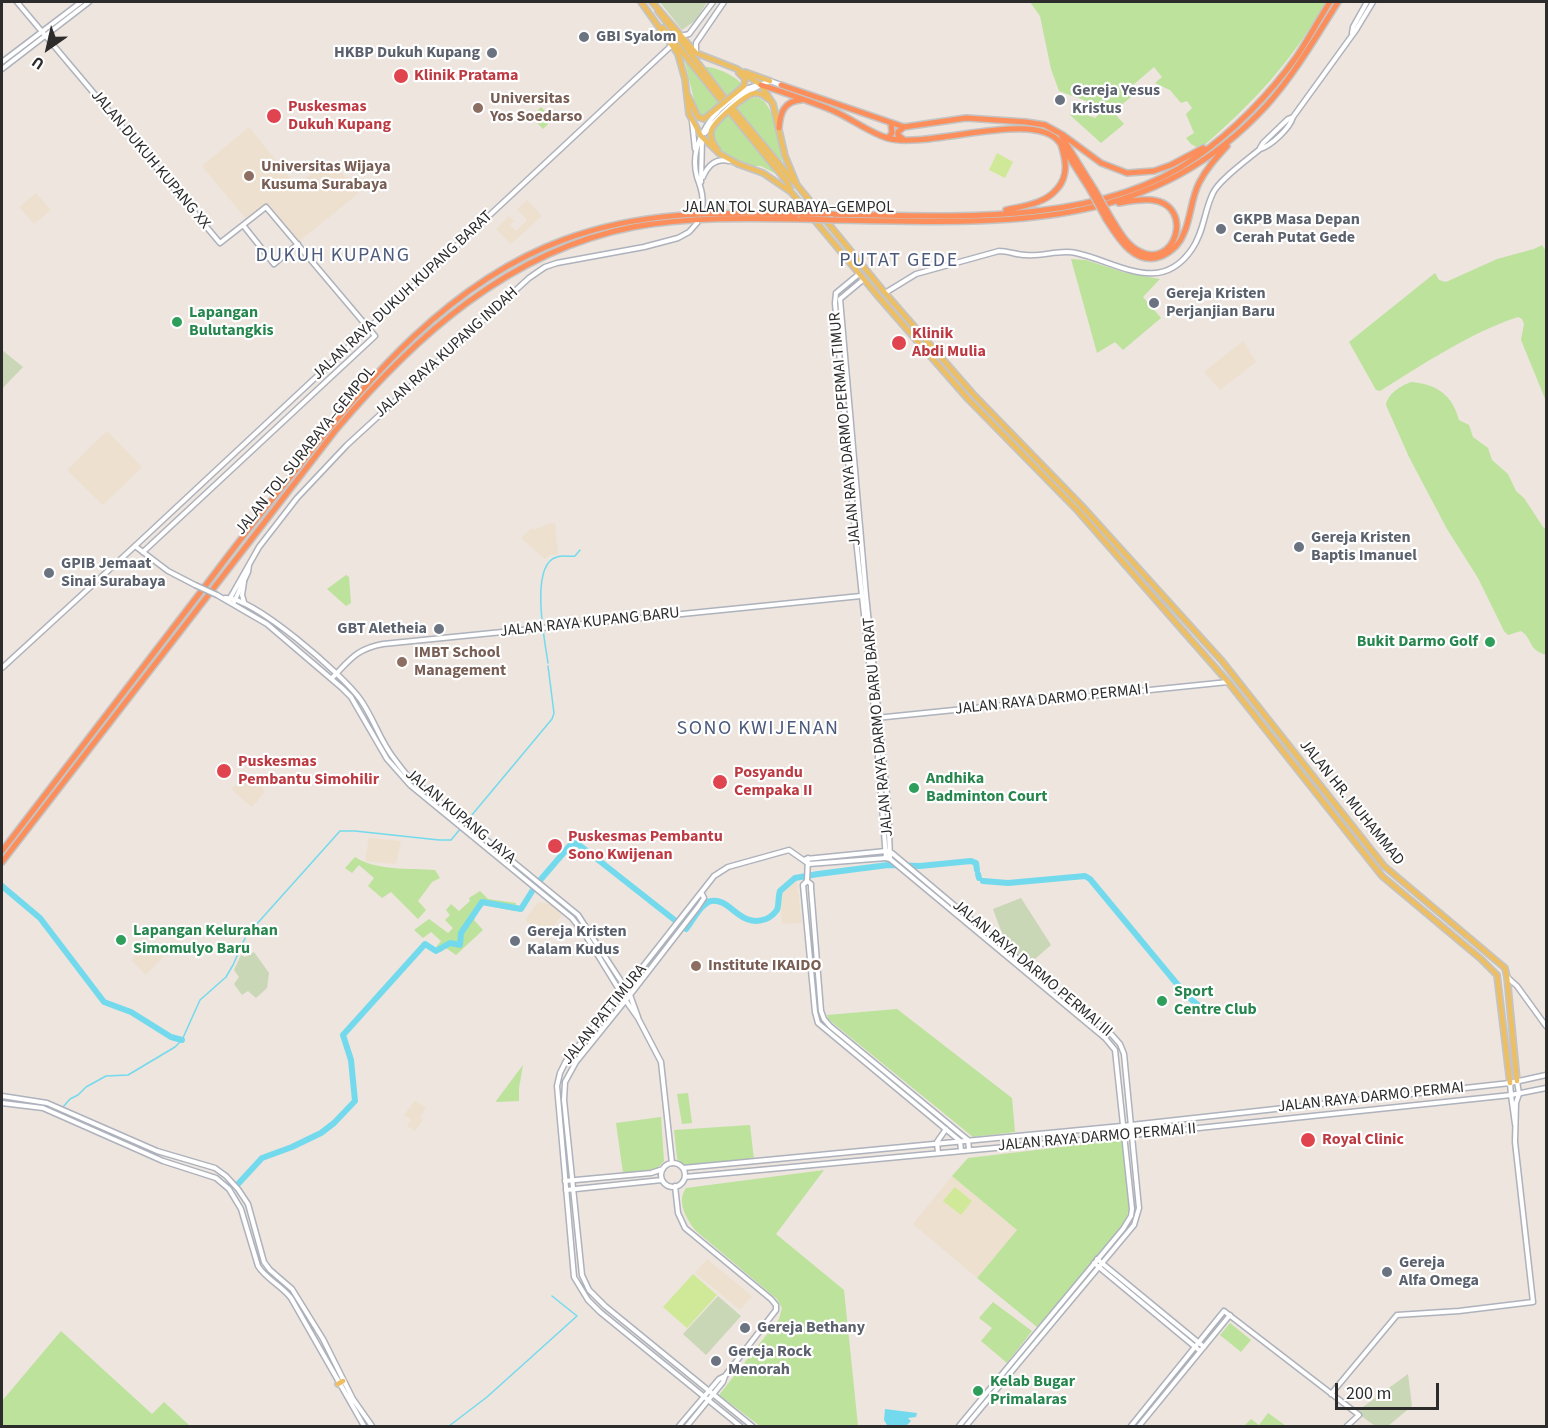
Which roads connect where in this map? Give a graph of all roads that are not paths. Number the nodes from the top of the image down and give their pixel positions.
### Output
1 (17, 2) edge
2 (81, 2) edge
3 (89, 2) edge
4 (641, 2) edge
5 (712, 2) edge
6 (724, 2) edge
7 (1330, 2) edge
8 (1338, 2) edge
9 (1367, 2) edge
10 (1373, 2) edge
11 (654, 4) edge
12 (649, 13) junction
13 (696, 25) junction
14 (705, 31) junction
15 (42, 32) junction
16 (1352, 34) junction
17 (681, 36) junction
18 (46, 37) junction
19 (672, 45) junction
20 (696, 53) junction
21 (2, 62) edge
22 (727, 66) junction
23 (2, 69) edge
24 (737, 69) junction
25 (748, 76) junction
26 (770, 81) junction
27 (761, 85) junction
28 (782, 85) joint
29 (746, 88) junction
30 (687, 95) junction
31 (812, 103) junction
32 (774, 108) junction
33 (692, 121) junction
34 (891, 123) junction
35 (705, 127) junction
36 (904, 127) junction
37 (779, 128) junction
38 (697, 130) junction
39 (1240, 132) junction
40 (1059, 133) junction
41 (702, 136) junction
42 (888, 138) junction
43 (1218, 140) junction
44 (906, 141) junction
45 (1060, 143) junction
46 (720, 154) junction
47 (696, 158) junction
48 (738, 165) junction
49 (703, 177) junction
50 (701, 183) junction
51 (797, 185) junction
52 (1092, 190) junction
53 (791, 192) junction
54 (1100, 207) junction
55 (702, 209) dead end
56 (990, 214) junction
57 (800, 216) junction
58 (1108, 218) junction
59 (697, 223) dead end
60 (243, 225) junction
61 (298, 244) junction
62 (859, 274) junction
63 (864, 279) junction
64 (885, 293) junction
65 (368, 328) junction
66 (327, 367) junction
67 (334, 375) junction
68 (974, 394) junction
69 (968, 399) junction
70 (846, 409) junction
71 (239, 448) junction
72 (246, 456) junction
73 (220, 467) junction
74 (226, 474) junction
75 (184, 501) junction
76 (190, 508) junction
77 (135, 546) junction
78 (1121, 549) junction
79 (143, 552) junction
80 (1116, 554) junction
81 (250, 565) junction
82 (244, 582) junction
83 (864, 596) junction
84 (231, 600) junction
85 (245, 604) junction
86 (300, 641) junction
87 (296, 647) junction
88 (2, 668) edge
89 (336, 674) junction
90 (332, 678) junction
91 (1228, 682) junction
92 (877, 718) junction
93 (1269, 720) junction
94 (1263, 724) junction
95 (385, 750) junction
96 (1315, 778) junction
97 (1309, 783) junction
98 (1323, 787) junction
99 (1317, 792) junction
100 (433, 796) junction
101 (429, 801) junction
102 (2, 851) edge
103 (888, 851) junction
104 (888, 858) junction
105 (806, 859) junction
106 (2, 862) edge
107 (808, 864) junction
108 (522, 869) junction
109 (519, 874) junction
110 (807, 878) junction
111 (702, 894) junction
112 (1417, 894) junction
113 (1411, 901) junction
114 (1002, 945) junction
115 (808, 950) junction
116 (816, 950) junction
117 (998, 950) junction
118 (1507, 977) junction
119 (626, 988) junction
120 (1059, 993) junction
121 (621, 994) junction
122 (630, 995) junction
123 (1055, 998) junction
124 (626, 1001) junction
125 (638, 1018) junction
126 (1546, 1026) edge
127 (1546, 1075) edge
128 (1517, 1081) junction
129 (1510, 1083) junction
130 (1546, 1088) edge
131 (1519, 1094) junction
132 (1511, 1095) junction
133 (2, 1096) edge
134 (1373, 1098) junction
135 (2, 1103) edge
136 (1373, 1109) junction
137 (1232, 1114) joint
138 (1515, 1124) junction
139 (1130, 1125) junction
140 (1233, 1125) joint
141 (1122, 1126) junction
142 (946, 1129) junction
143 (1124, 1136) junction
144 (1131, 1136) junction
145 (968, 1140) junction
146 (960, 1141) junction
147 (936, 1144) junction
148 (926, 1145) junction
149 (969, 1149) junction
150 (961, 1150) junction
151 (938, 1153) junction
152 (928, 1154) junction
153 (174, 1157) junction
154 (768, 1160) junction
155 (169, 1163) junction
156 (672, 1163) junction
157 (683, 1168) junction
158 (663, 1169) junction
159 (769, 1170) junction
160 (632, 1174) junction
161 (685, 1178) junction
162 (663, 1179) junction
163 (572, 1180) junction
164 (565, 1181) junction
165 (633, 1182) junction
166 (675, 1186) junction
167 (566, 1190) junction
168 (573, 1190) junction
169 (1096, 1261) junction
170 (1102, 1263) junction
171 (1099, 1268) junction
172 (301, 1304) junction
173 (296, 1307) junction
174 (1230, 1315) junction
175 (1199, 1343) junction
176 (1195, 1347) junction
177 (1204, 1347) junction
178 (1200, 1352) junction
179 (341, 1383) junction
180 (711, 1393) junction
181 (1331, 1394) junction
182 (706, 1399) junction
183 (364, 1426) edge
184 (372, 1426) edge
185 (679, 1426) edge
186 (687, 1426) edge
187 (740, 1426) edge
188 (752, 1426) edge
189 (959, 1426) edge
190 (966, 1426) edge
191 (1131, 1426) edge
192 (1139, 1426) edge
193 (1347, 1426) edge

1 - 15 street, JALAN DUKUH KUPANG XX
2 - 15 street
3 - 18 street
4 - 12 main road
5 - 13 street
6 - 14 street
7 - 43 highway, JALAN TOL SURABAYA–GEMPOL
8 - 39 highway, JALAN TOL SURABAYA–GEMPOL
9 - 16 street
10 - 16 street
11 - 12 main road
11 - 17 main road
12 - 19 main road
13 - 14 street
13 - 17 street
14 - 20 street
15 - 18 street, JALAN DUKUH KUPANG XX
15 - 21 street
16 - 64 street
17 - 20 main road
18 - 23 street
18 - 60 street, JALAN DUKUH KUPANG XX
19 - 30 main road
19 - 65 street, JALAN RAYA DUKUH KUPANG BARAT
20 - 22 main road
22 - 24 main road
22 - 30 main road
24 - 25 main road
24 - 26 main road
25 - 27 main road
25 - 29 street
26 - 27 street
26 - 28 street
27 - 29 street
27 - 31 highway
27 - 32 main road
27 - 41 street
28 - 34 highway
29 - 35 street
30 - 33 main road
31 - 37 highway
31 - 42 highway
32 - 37 main road
32 - 46 main road
33 - 38 main road
33 - 47 street
34 - 36 highway
34 - 42 highway
35 - 38 main road
35 - 41 street
36 - 40 highway
36 - 44 highway
37 - 51 main road
38 - 41 main road
39 - 54 highway, JALAN TOL SURABAYA–GEMPOL
39 - 58 highway
40 - 43 highway
40 - 52 highway
41 - 46 main road
41 - 47 street
41 - 49 street
42 - 44 highway
43 - 56 highway, JALAN TOL SURABAYA–GEMPOL
44 - 45 highway
45 - 52 highway
45 - 56 highway
46 - 48 main road
47 - 50 street
48 - 49 street
48 - 53 main road
49 - 50 street
50 - 55 street
51 - 53 main road
51 - 64 main road, JALAN HR. MUHAMMAD
52 - 58 highway, bridge
53 - 62 main road, JALAN HR. MUHAMMAD
54 - 57 highway, JALAN TOL SURABAYA–GEMPOL, bridge
54 - 58 highway
56 - 57 highway, JALAN TOL SURABAYA–GEMPOL, bridge
57 - 102 highway, JALAN TOL SURABAYA–GEMPOL
57 - 106 highway, JALAN TOL SURABAYA–GEMPOL
59 - 81 street, JALAN RAYA KUPANG INDAH
60 - 61 street, JALAN DUKUH KUPANG XX
60 - 61 street
61 - 65 street
62 - 63 main road, JALAN HR. MUHAMMAD
62 - 70 street, JALAN RAYA DARMO PERMAI TIMUR
63 - 69 main road, JALAN HR. MUHAMMAD
63 - 70 street, JALAN RAYA DARMO PERMAI TIMUR
64 - 68 main road, JALAN HR. MUHAMMAD
65 - 66 street, JALAN RAYA DUKUH KUPANG BARAT
65 - 67 street, JALAN RAYA DUKUH KUPANG BARAT
66 - 67 street
66 - 71 street, JALAN RAYA DUKUH KUPANG BARAT
67 - 72 street, JALAN RAYA DUKUH KUPANG BARAT
68 - 69 main road
68 - 78 main road, JALAN HR. MUHAMMAD
69 - 80 main road, JALAN HR. MUHAMMAD
70 - 83 street, JALAN RAYA DARMO PERMAI TIMUR
71 - 72 street
71 - 73 street, JALAN RAYA DUKUH KUPANG BARAT
72 - 74 street, JALAN RAYA DUKUH KUPANG BARAT
73 - 74 street
73 - 75 street, JALAN RAYA DUKUH KUPANG BARAT
74 - 76 street, JALAN RAYA DUKUH KUPANG BARAT
75 - 76 street
75 - 77 street, JALAN RAYA DUKUH KUPANG BARAT
76 - 79 street, JALAN RAYA DUKUH KUPANG BARAT
77 - 79 street, JALAN KUPANG JAYA
77 - 88 street, JALAN RAYA DUKUH KUPANG BARAT
78 - 80 main road
78 - 93 main road, JALAN HR. MUHAMMAD
79 - 84 street, JALAN KUPANG JAYA, bridge
80 - 91 main road, JALAN HR. MUHAMMAD
81 - 82 street, JALAN RAYA KUPANG INDAH
81 - 84 street, JALAN RAYA KUPANG INDAH
82 - 84 street, JALAN RAYA KUPANG INDAH
82 - 85 street
83 - 89 street, JALAN RAYA KUPANG BARU
83 - 92 street, JALAN RAYA DARMO BARU BARAT
84 - 85 street, JALAN KUPANG JAYA
84 - 87 street, JALAN KUPANG JAYA
85 - 86 street, JALAN KUPANG JAYA
86 - 87 street
86 - 89 street, JALAN KUPANG JAYA
87 - 90 street, JALAN KUPANG JAYA
89 - 90 street, JALAN RAYA KUPANG BARU
89 - 95 street, JALAN KUPANG JAYA
90 - 95 street, JALAN KUPANG JAYA
91 - 92 street, JALAN RAYA DARMO PERMAI I
91 - 94 main road, JALAN HR. MUHAMMAD
92 - 103 street, JALAN RAYA DARMO BARU BARAT
93 - 94 main road
93 - 96 main road, JALAN HR. MUHAMMAD
94 - 97 main road, JALAN HR. MUHAMMAD
95 - 100 street, JALAN KUPANG JAYA
95 - 101 street, JALAN KUPANG JAYA
96 - 97 main road
96 - 98 main road, JALAN HR. MUHAMMAD
97 - 99 main road, JALAN HR. MUHAMMAD
98 - 99 main road
98 - 112 main road, JALAN HR. MUHAMMAD
99 - 113 main road, JALAN HR. MUHAMMAD
100 - 101 street
100 - 108 street, JALAN KUPANG JAYA
101 - 109 street, JALAN KUPANG JAYA
103 - 104 street, JALAN RAYA DARMO BARU BARAT
103 - 105 street
103 - 114 street, JALAN RAYA DARMO PERMAI III
104 - 107 street
104 - 117 street, JALAN RAYA DARMO PERMAI III
105 - 107 street
105 - 111 street, JALAN PATTIMURA
107 - 110 street
108 - 109 street
108 - 119 street, JALAN KUPANG JAYA
109 - 121 street, JALAN KUPANG JAYA
110 - 115 street
110 - 116 street
111 - 119 street, JALAN PATTIMURA
111 - 122 street, JALAN PATTIMURA
112 - 113 main road
112 - 118 main road, JALAN HR. MUHAMMAD
113 - 129 main road, JALAN HR. MUHAMMAD
114 - 117 street
114 - 120 street, JALAN RAYA DARMO PERMAI III
115 - 116 street
115 - 142 street
116 - 145 street
117 - 123 street, JALAN RAYA DARMO PERMAI III
118 - 126 street
118 - 128 main road
119 - 121 street, JALAN PATTIMURA
119 - 122 street, JALAN KUPANG JAYA
120 - 123 street
120 - 139 street, JALAN RAYA DARMO PERMAI III
121 - 124 street, JALAN KUPANG JAYA
121 - 164 street, JALAN PATTIMURA
122 - 124 street, JALAN PATTIMURA
122 - 125 street, JALAN KUPANG JAYA
123 - 141 street, JALAN RAYA DARMO PERMAI III
124 - 125 street, JALAN KUPANG JAYA
124 - 163 street, JALAN PATTIMURA
125 - 156 street
127 - 128 street, JALAN RAYA DARMO PERMAI
128 - 129 street, JALAN RAYA DARMO PERMAI
128 - 131 street
129 - 132 street
129 - 134 street, JALAN RAYA DARMO PERMAI
130 - 131 street, JALAN RAYA DARMO PERMAI
131 - 132 street, JALAN RAYA DARMO PERMAI
131 - 138 street
132 - 136 street, JALAN RAYA DARMO PERMAI
132 - 138 street
133 - 153 street
134 - 136 street
134 - 137 street, JALAN RAYA DARMO PERMAI
135 - 155 street
136 - 140 street, JALAN RAYA DARMO PERMAI
137 - 139 street, JALAN RAYA DARMO PERMAI II
138 - 181 street
139 - 141 street, JALAN RAYA DARMO PERMAI II
139 - 144 street, JALAN RAYA DARMO PERMAI III
140 - 144 street, JALAN RAYA DARMO PERMAI II
141 - 143 street, JALAN RAYA DARMO PERMAI III
141 - 145 street, JALAN RAYA DARMO PERMAI II
142 - 146 street
142 - 147 street
143 - 144 street, JALAN RAYA DARMO PERMAI II
143 - 149 street, JALAN RAYA DARMO PERMAI II
143 - 169 street, JALAN RAYA DARMO PERMAI III
144 - 170 street, JALAN RAYA DARMO PERMAI III
145 - 146 street, JALAN RAYA DARMO PERMAI II
145 - 149 street
146 - 147 street, JALAN RAYA DARMO PERMAI II
146 - 150 street
147 - 148 street, JALAN RAYA DARMO PERMAI II
147 - 151 street
148 - 152 street
148 - 154 street, JALAN RAYA DARMO PERMAI II
149 - 150 street, JALAN RAYA DARMO PERMAI II
150 - 151 street, JALAN RAYA DARMO PERMAI II
151 - 152 street, JALAN RAYA DARMO PERMAI II
152 - 159 street, JALAN RAYA DARMO PERMAI II
153 - 155 street
153 - 172 street
154 - 157 street, JALAN RAYA DARMO PERMAI II
154 - 159 street
155 - 173 street
156 - 157 street
156 - 158 street
157 - 161 street
158 - 160 street
158 - 162 street
159 - 161 street, JALAN RAYA DARMO PERMAI II
160 - 163 street
160 - 165 street
161 - 166 street
162 - 165 street
162 - 166 street
163 - 164 street
163 - 168 street, JALAN PATTIMURA
164 - 167 street, JALAN PATTIMURA
165 - 168 street
166 - 180 street
167 - 168 street
167 - 182 street, JALAN PATTIMURA
168 - 180 street, JALAN PATTIMURA
169 - 170 street
169 - 171 street
169 - 189 street, JALAN RAYA DARMO PERMAI III
170 - 171 street, JALAN RAYA DARMO PERMAI III
170 - 175 street
171 - 176 street
171 - 190 street, JALAN RAYA DARMO PERMAI III
172 - 173 street
172 - 179 street
173 - 179 street
174 - 175 street
174 - 177 street
174 - 181 street
175 - 176 street
175 - 177 street
176 - 178 street
176 - 191 street
177 - 178 street
178 - 192 street
179 - 183 street
179 - 184 street
180 - 182 street
180 - 188 street, JALAN PATTIMURA
181 - 193 street
182 - 185 street
182 - 186 street
182 - 187 street, JALAN PATTIMURA

